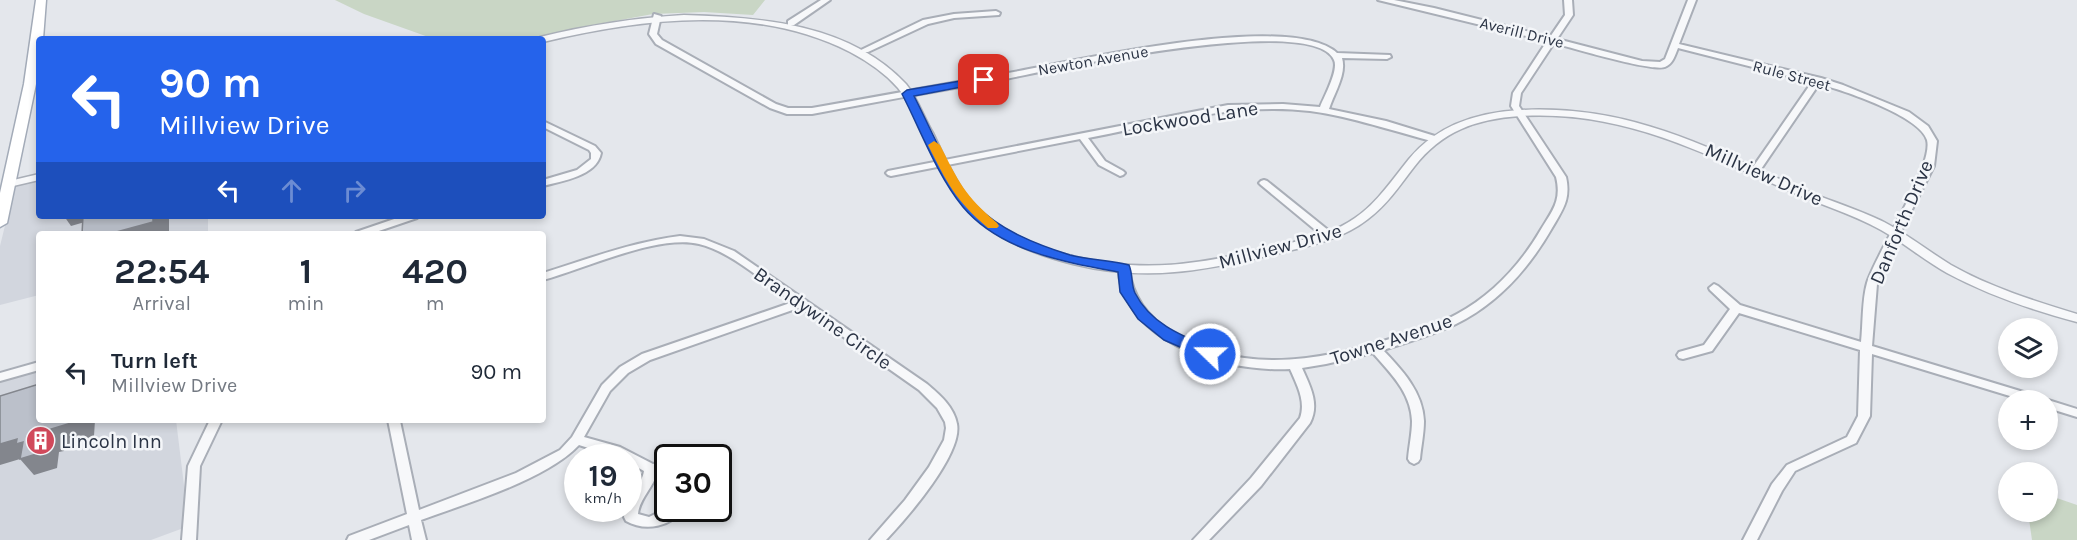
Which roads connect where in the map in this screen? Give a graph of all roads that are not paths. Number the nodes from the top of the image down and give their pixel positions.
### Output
1 (41, 0) edge
2 (826, 0) edge
3 (1382, 0) edge
4 (1568, 0) edge
5 (1692, 0) edge
6 (996, 13) dead end
7 (657, 16) junction
8 (791, 22) junction
9 (39, 36) edge
10 (546, 38) edge
11 (1553, 40) junction
12 (1676, 45) junction
13 (865, 50) junction
14 (36, 52) edge
15 (1336, 55) junction
16 (1387, 57) dead end
17 (1818, 80) junction
18 (907, 94) junction
19 (1324, 109) junction
20 (1520, 114) junction
21 (1906, 114) joint
22 (546, 125) edge
23 (1082, 136) junction
24 (1435, 139) junction
25 (943, 164) junction
26 (1756, 170) junction
27 (891, 173) dead end
28 (1120, 173) dead end
29 (36, 178) edge
30 (546, 182) edge
31 (1264, 183) dead end
32 (9, 184) junction
33 (402, 219) edge
34 (0, 223) edge
35 (368, 231) edge
36 (1896, 234) junction
37 (1329, 236) junction
38 (1124, 268) junction
39 (546, 276) edge
40 (1714, 288) dead end
41 (802, 303) junction
42 (1736, 308) junction
43 (2077, 318) edge
44 (1376, 348) junction
45 (1866, 348) junction
46 (1683, 355) dead end
47 (1295, 366) junction
48 (36, 367) edge
49 (0, 377) edge
50 (2003, 390) edge
51 (2058, 407) edge
52 (2077, 413) edge
53 (215, 423) edge
54 (394, 423) edge
55 (576, 440) junction
56 (1414, 459) dead end
57 (654, 468) edge
58 (651, 469) junction
59 (415, 518) junction
60 (655, 522) edge
61 (189, 540) edge
62 (354, 540) edge
63 (419, 540) edge
64 (877, 540) edge
65 (1200, 540) edge
66 (1750, 540) edge

1 - 9 main road
2 - 8 street
3 - 11 street, Averill Drive
4 - 11 street
5 - 12 street
6 - 13 street
7 - 8 street, Millview Drive
7 - 10 street, Millview Drive
7 - 18 street, Newton Avenue
8 - 13 street, Millview Drive
11 - 12 street, Averill Drive
11 - 20 street
12 - 17 street, Rule Street
13 - 18 street, Millview Drive
14 - 32 main road
15 - 16 street, Newton Avenue
15 - 18 street, Newton Avenue
15 - 19 street
17 - 21 street, Rule Street
17 - 26 street
18 - 25 street, Millview Drive
19 - 23 street, Lockwood Lane
19 - 24 street, Lockwood Lane
20 - 24 street, Millview Drive
20 - 26 street, Millview Drive
20 - 44 street, Towne Avenue
21 - 36 street, Danforth Drive
22 - 30 street
23 - 25 street, Lockwood Lane
23 - 28 street
24 - 37 street, Millview Drive
25 - 27 street, Lockwood Lane
25 - 38 street, Millview Drive
26 - 36 street, Millview Drive
29 - 32 street
31 - 37 street
32 - 34 main road
33 - 35 street
36 - 43 street, Millview Drive
36 - 45 street, Danforth Drive
37 - 38 street, Millview Drive
38 - 47 street, Towne Avenue
39 - 41 street, Brandywine Circle
40 - 42 street
41 - 55 street
41 - 64 street, Brandywine Circle
42 - 45 street
42 - 46 street
44 - 47 street, Towne Avenue
44 - 56 street
45 - 50 street
45 - 66 street, Danforth Drive
47 - 65 street
48 - 49 street
51 - 52 street
53 - 61 street
54 - 59 street
55 - 58 street
55 - 59 street
57 - 58 street
58 - 60 street
59 - 62 street
59 - 63 street

